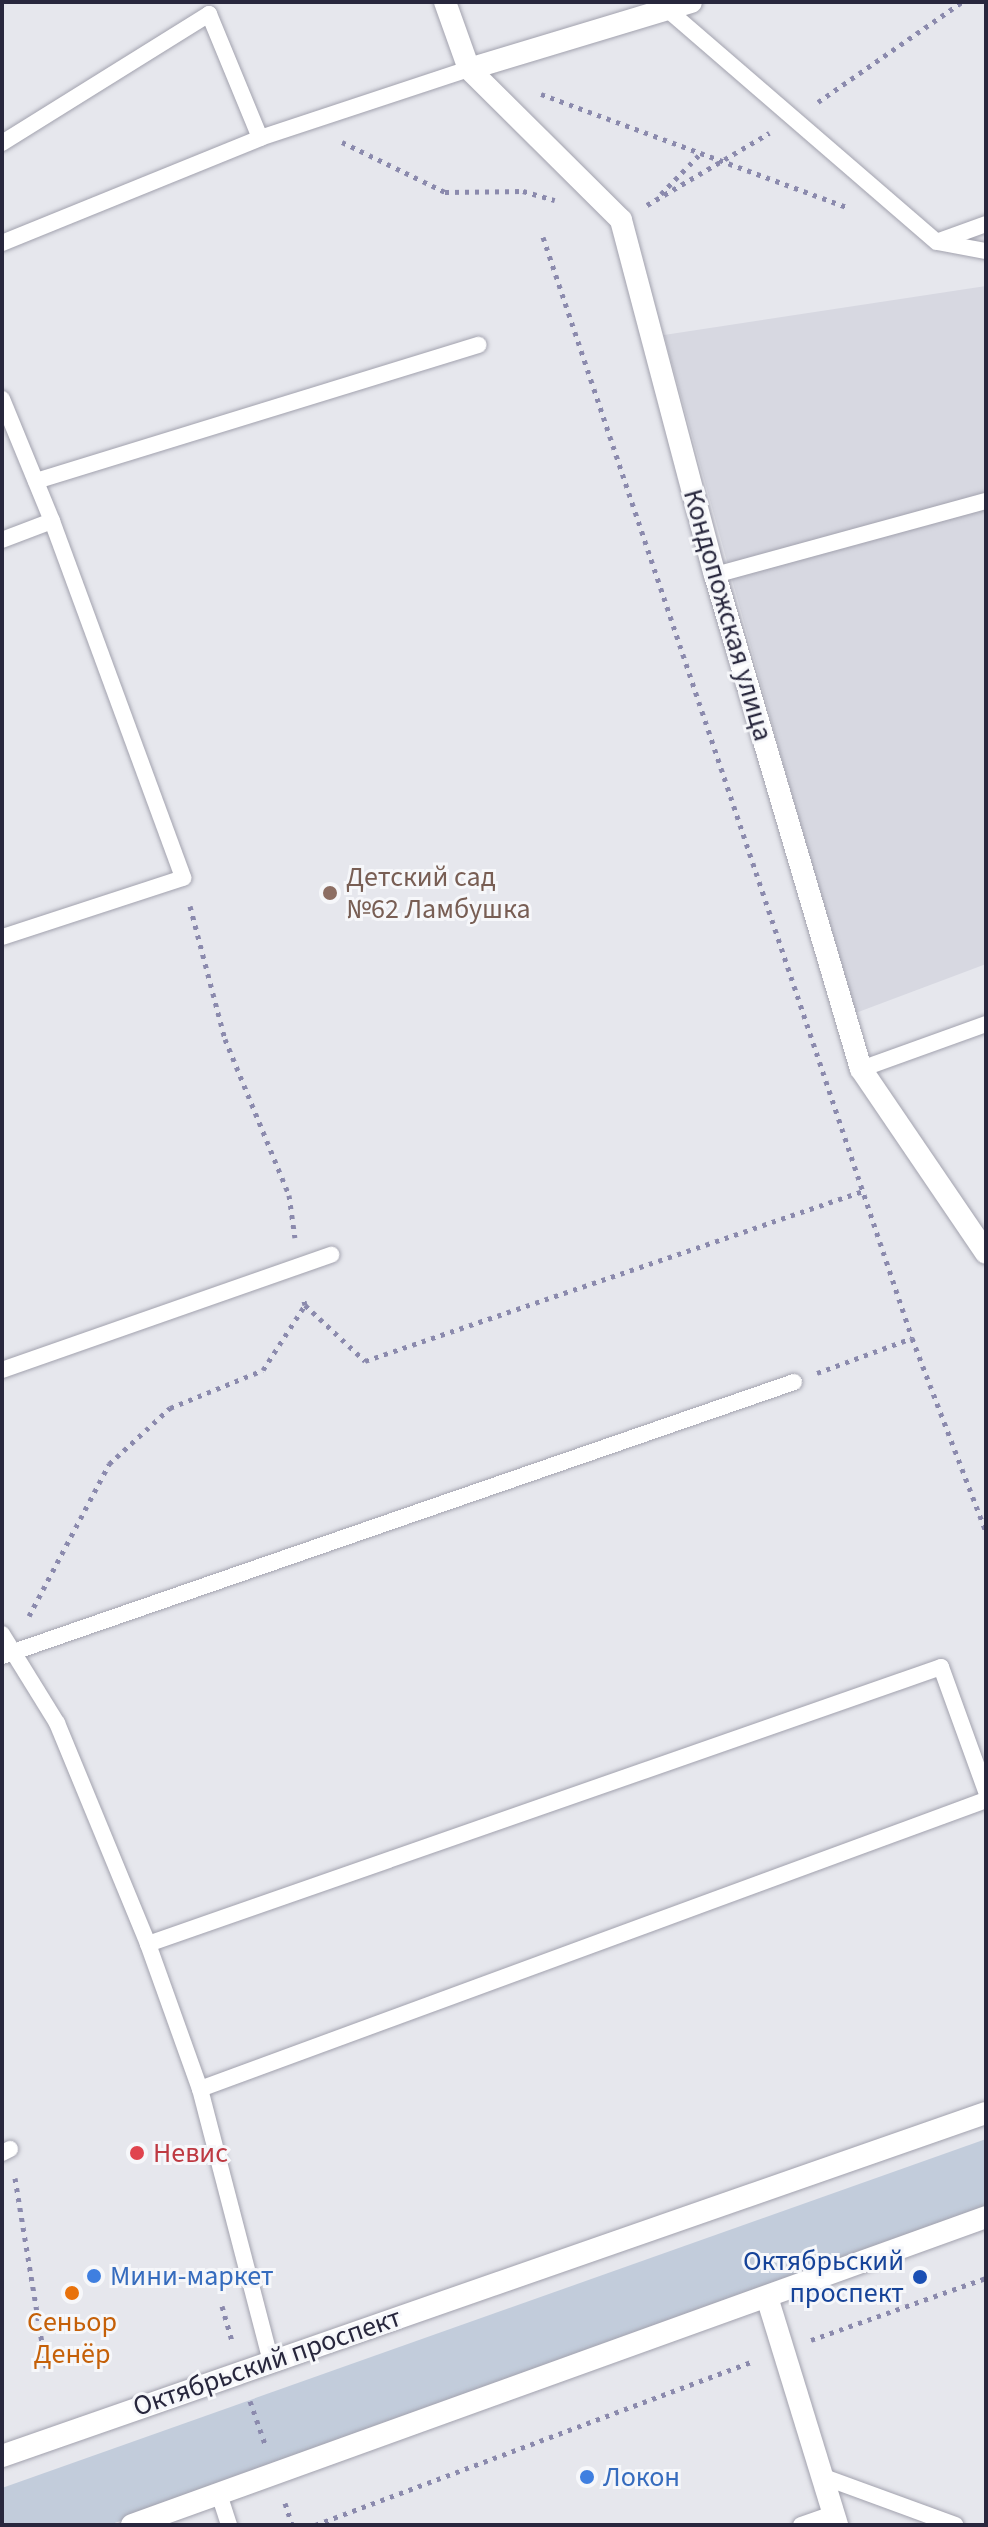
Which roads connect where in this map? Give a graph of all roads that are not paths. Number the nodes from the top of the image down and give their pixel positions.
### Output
1 (445, 2) edge
2 (691, 2) edge
3 (663, 6) edge
4 (206, 8) edge
5 (469, 69) junction
6 (260, 138) junction
7 (2, 143) edge
8 (986, 224) edge
9 (937, 242) junction
10 (2, 243) edge
11 (986, 251) edge
12 (479, 345) dead end
13 (2, 399) edge
14 (36, 481) junction
15 (986, 501) edge
16 (52, 521) junction
17 (2, 540) edge
18 (715, 575) junction
19 (2, 937) edge
20 (986, 1024) edge
21 (861, 1069) junction
22 (986, 1253) edge
23 (331, 1255) dead end
24 (2, 1370) edge
25 (794, 1382) road end
26 (2, 1634) edge
27 (6, 1654) edge
28 (986, 1791) edge
29 (986, 1800) edge
30 (148, 1944) junction
31 (200, 2089) junction
32 (986, 2113) edge
33 (986, 2217) edge
34 (767, 2297) junction
35 (271, 2361) junction
36 (2, 2456) edge
37 (824, 2477) junction
38 (219, 2494) junction
39 (835, 2519) edge
40 (132, 2525) edge
41 (229, 2525) edge
42 (801, 2525) edge
43 (955, 2525) edge

1 - 5 main road
2 - 3 main road
3 - 5 main road
3 - 9 lane
4 - 6 lane
4 - 7 lane
5 - 6 lane
5 - 18 main road, Кондопожская улица
6 - 10 lane
8 - 9 lane
9 - 11 lane
12 - 14 lane
13 - 14 lane
14 - 16 lane
15 - 18 lane
16 - 17 lane
16 - 19 lane
18 - 21 main road, Кондопожская улица
20 - 21 lane
21 - 22 main road, Кондопожская улица
23 - 24 lane
25 - 27 lane
26 - 27 lane
27 - 30 lane
28 - 30 lane
29 - 31 lane
30 - 31 lane
31 - 35 lane
32 - 35 main road, Октябрьский проспект
33 - 34 main road
34 - 37 main road
34 - 38 main road
35 - 36 main road, Октябрьский проспект
37 - 39 main road
37 - 43 lane
38 - 40 main road
38 - 41 lane
39 - 42 lane

